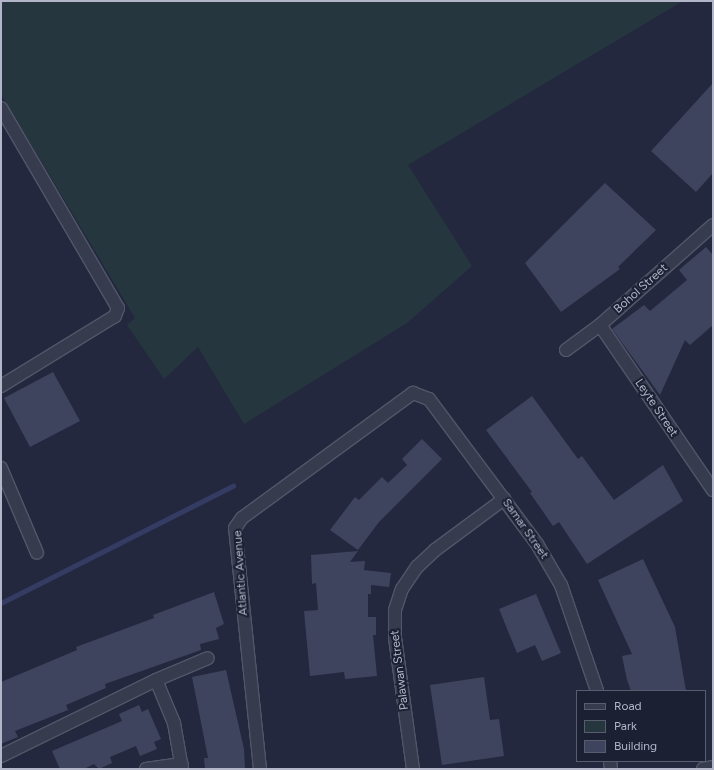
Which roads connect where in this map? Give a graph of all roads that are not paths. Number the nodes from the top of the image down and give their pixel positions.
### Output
1 (1, 108) edge
2 (713, 225) edge
3 (600, 325) junction
4 (566, 350) dead end
5 (1, 386) edge
6 (413, 393) joint
7 (1, 468) edge
8 (713, 490) edge
9 (504, 499) junction
10 (37, 553) dead end
11 (208, 658) dead end
12 (156, 680) junction
13 (597, 690) edge
14 (1, 756) edge
15 (182, 766) edge
16 (713, 767) edge
17 (146, 769) edge
18 (260, 769) edge
19 (413, 769) edge
20 (703, 769) edge

1 - 5 street
2 - 3 street, Bohol Street
3 - 4 street, Bohol Street
3 - 8 street, Leyte Street
6 - 9 street, Samar Street
6 - 18 street, Atlantic Avenue
7 - 10 street
9 - 13 street, Samar Street
9 - 19 street, Palawan Street
11 - 12 street
12 - 14 street
12 - 15 street
15 - 17 street
16 - 20 street

